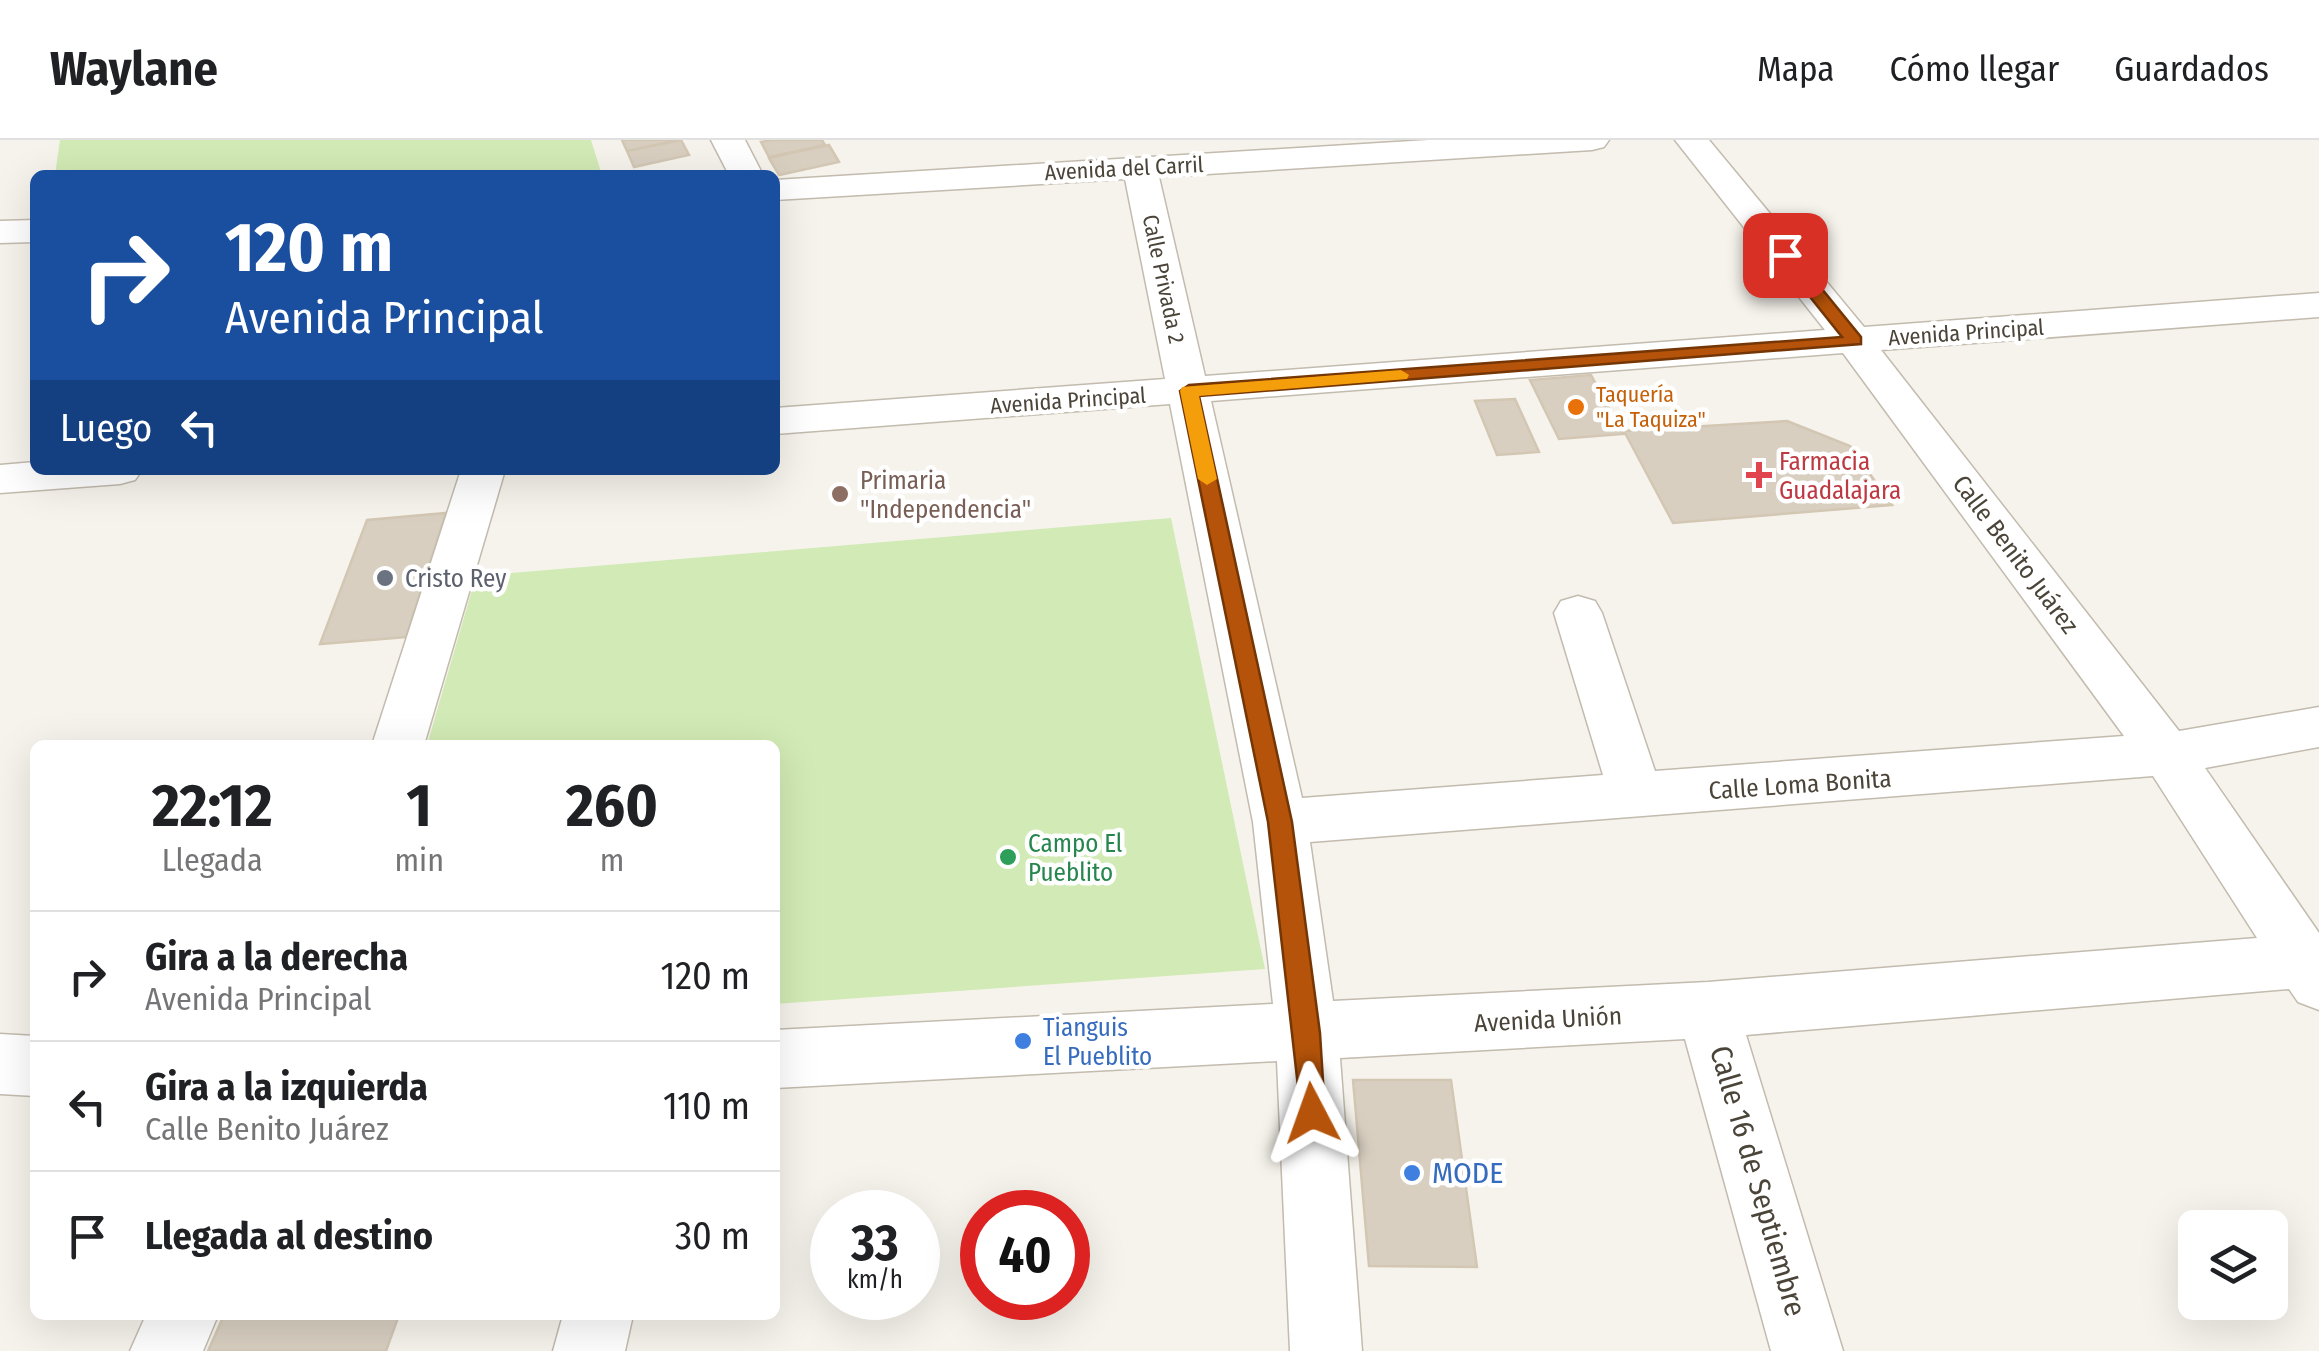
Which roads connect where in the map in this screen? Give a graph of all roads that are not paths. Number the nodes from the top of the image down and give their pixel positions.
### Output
1 (728, 140) edge
2 (995, 140) edge
3 (1592, 140) edge
4 (1692, 140) edge
5 (1459, 144) edge
6 (1246, 150) edge
7 (1140, 167) junction
8 (743, 170) edge
9 (1022, 174) junction
10 (780, 190) edge
11 (30, 230) edge
12 (0, 232) edge
13 (2319, 305) edge
14 (1854, 341) junction
15 (1189, 391) junction
16 (780, 421) edge
17 (53, 475) edge
18 (481, 475) edge
19 (0, 479) edge
20 (1578, 614) dead end
21 (2319, 727) edge
22 (400, 740) edge
23 (2167, 754) junction
24 (1636, 796) junction
25 (1280, 822) junction
26 (2314, 968) edge
27 (1708, 1010) junction
28 (1306, 1033) junction
29 (780, 1059) edge
30 (0, 1064) edge
31 (30, 1066) edge
32 (182, 1320) edge
33 (597, 1320) edge
34 (166, 1351) edge
35 (589, 1351) edge
36 (1326, 1351) edge
37 (1807, 1351) edge

1 - 8 street
2 - 9 street
3 - 5 street, Avenida del Carril
4 - 14 street, Calle Benito Juárez
5 - 6 street, Avenida del Carril
6 - 7 street, Avenida del Carril
7 - 9 street, Avenida del Carril
7 - 15 street, Calle Privada 2
9 - 10 street, Avenida del Carril
11 - 12 street
13 - 14 street, Avenida Principal
14 - 15 street, Avenida Principal
14 - 23 street, Calle Benito Juárez
15 - 16 street, Avenida Principal
15 - 25 street, Calle Privada 2
17 - 19 street
18 - 22 street
20 - 24 street
21 - 23 street, Calle Loma Bonita
23 - 24 street, Calle Loma Bonita
23 - 26 street, Calle Benito Juárez
24 - 25 street, Calle Loma Bonita
25 - 28 street, Calle Privada 2
26 - 27 street, Avenida Unión
27 - 28 street, Avenida Unión
27 - 37 street, Calle 16 de Septiembre
28 - 29 street, Avenida Unión
28 - 36 street, Calle Privada 2
30 - 31 street
32 - 34 street
33 - 35 street

